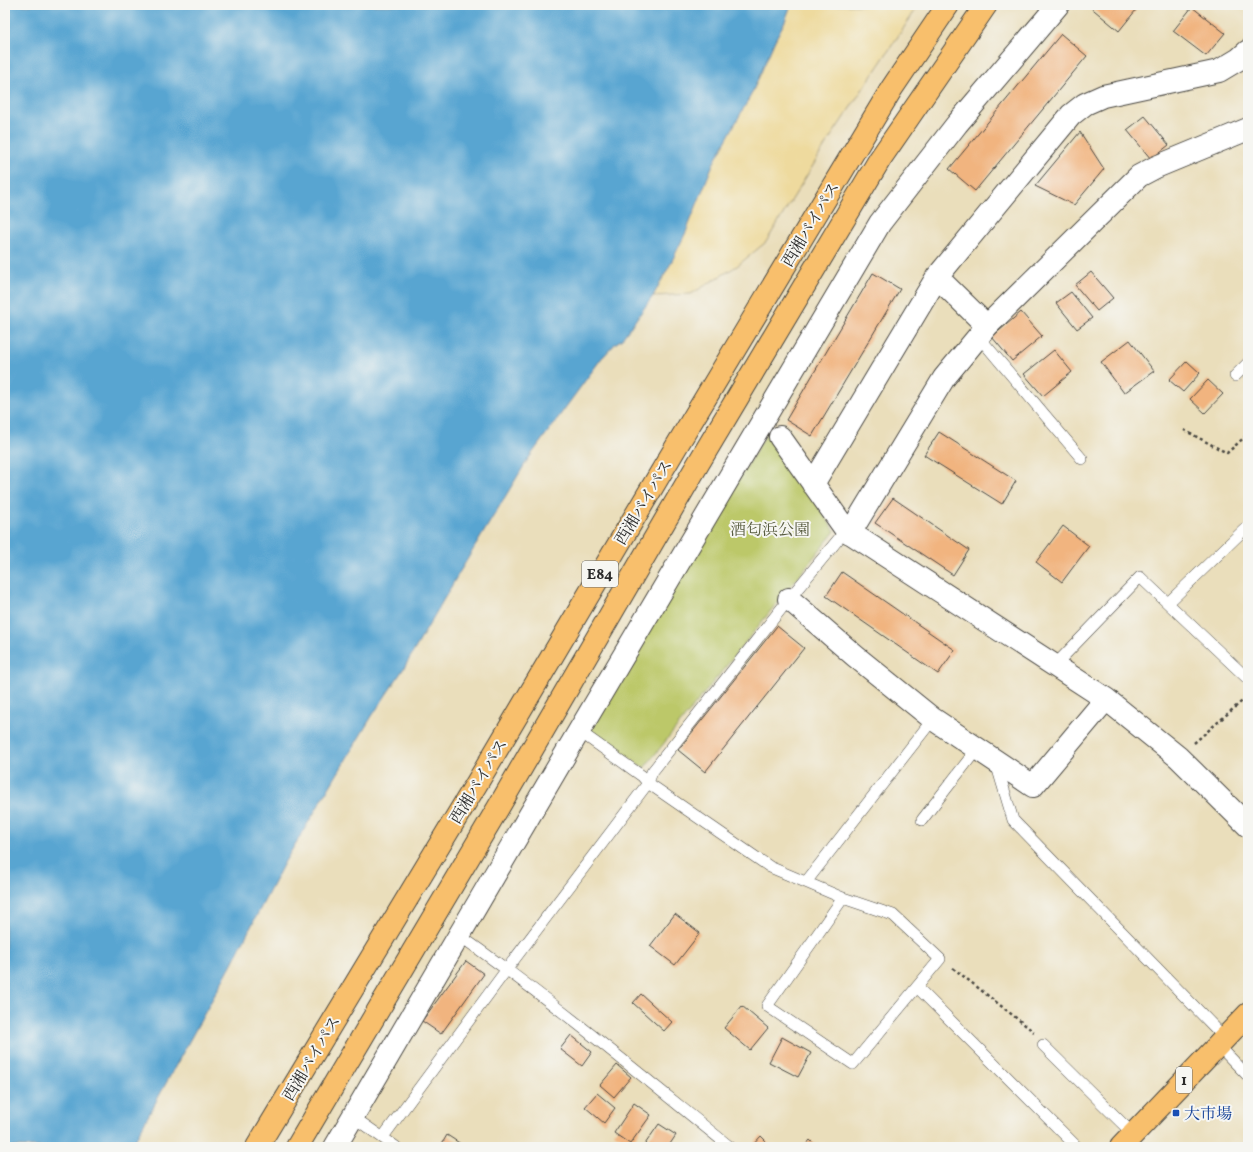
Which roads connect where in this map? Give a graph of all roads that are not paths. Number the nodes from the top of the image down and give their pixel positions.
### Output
1 (948, 5) edge
2 (986, 5) edge
3 (1058, 5) edge
4 (1248, 51) edge
5 (1248, 129) edge
6 (937, 277) junction
7 (983, 332) junction
8 (1248, 363) edge
9 (1235, 376) dead end
10 (780, 437) dead end
11 (1082, 459) dead end
12 (813, 484) junction
13 (1248, 526) edge
14 (848, 532) junction
15 (789, 599) junction
16 (1168, 603) junction
17 (1055, 665) junction
18 (1248, 678) edge
19 (1106, 700) junction
20 (933, 719) junction
21 (579, 731) junction
22 (977, 749) junction
23 (996, 762) junction
24 (648, 783) junction
25 (922, 820) dead end
26 (1248, 826) edge
27 (806, 882) junction
28 (843, 898) junction
29 (460, 936) junction
30 (507, 969) junction
31 (917, 987) junction
32 (1248, 1014) edge
33 (1221, 1041) junction
34 (1043, 1045) road end
35 (1248, 1076) edge
36 (353, 1117) junction
37 (383, 1137) junction
38 (1127, 1140) edge
39 (257, 1147) edge
40 (297, 1147) edge
41 (335, 1147) edge
42 (396, 1147) edge
43 (730, 1147) edge
44 (1077, 1147) edge

1 - 39 highway, 西湘バイパス / E84
2 - 40 highway, 西湘バイパス / E84
3 - 21 street
4 - 6 street
5 - 7 street
6 - 7 street
6 - 12 street
7 - 11 lane
7 - 14 street
8 - 9 lane
10 - 12 street
12 - 14 street
13 - 16 lane
14 - 15 lane
14 - 17 street
15 - 20 street
15 - 24 lane
16 - 17 lane
16 - 18 lane
17 - 19 street
19 - 23 street
19 - 26 street
20 - 22 street
20 - 27 lane
21 - 24 lane
21 - 29 street
22 - 23 street
22 - 25 lane
23 - 33 lane
24 - 27 lane
24 - 30 lane
27 - 28 lane
28 - 31 lane
28 - 31 lane
29 - 30 lane
29 - 36 street
30 - 37 lane
30 - 43 lane
31 - 44 lane
32 - 33 highway, 1
33 - 35 lane
33 - 38 highway, 1
34 - 38 lane
36 - 37 lane
36 - 41 street
37 - 42 lane

